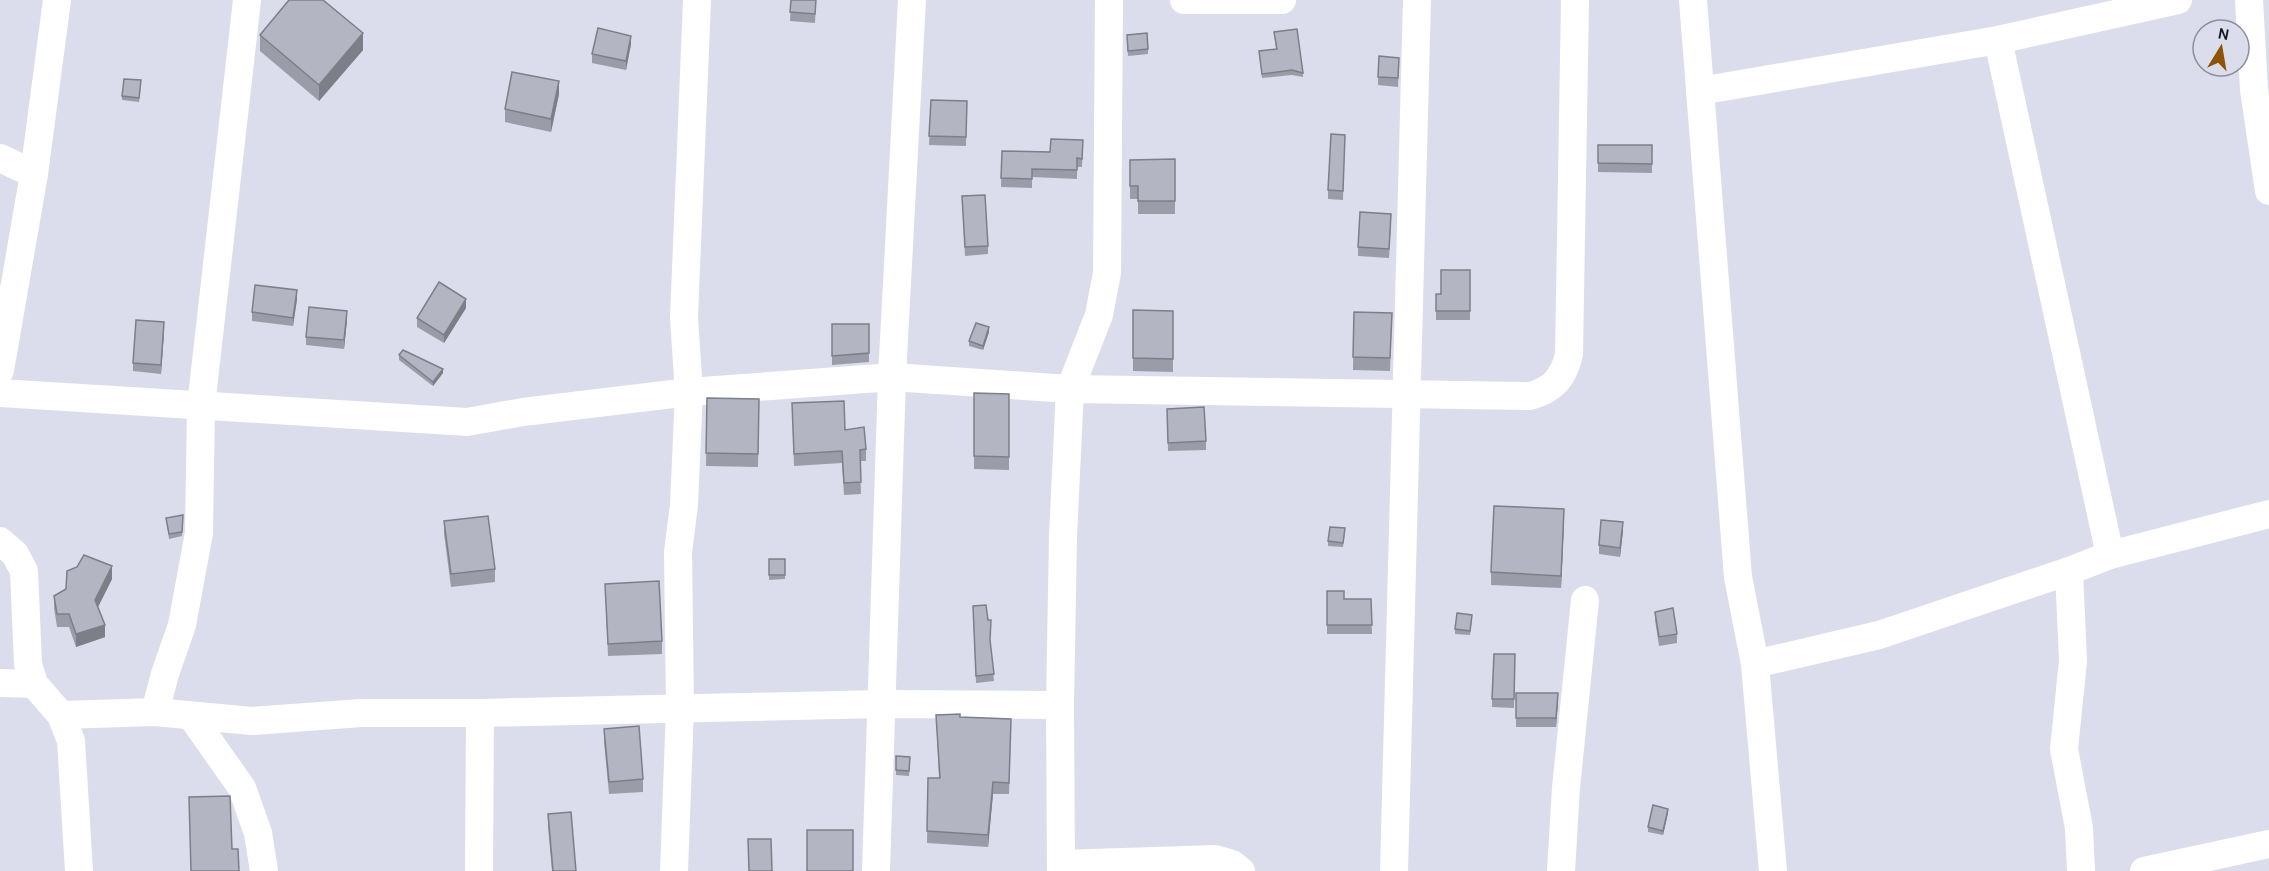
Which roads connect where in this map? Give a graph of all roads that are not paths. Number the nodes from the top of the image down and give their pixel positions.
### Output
1 (57, 0) edge
2 (247, 0) edge
3 (697, 0) edge
4 (912, 0) edge
5 (1109, 0) edge
6 (1201, 0) edge
7 (1282, 0) edge
8 (1417, 0) edge
9 (1575, 0) edge
10 (1694, 0) edge
11 (2178, 0) edge
12 (2249, 0) edge
13 (1998, 40) junction
14 (2262, 88) edge
15 (1700, 91) junction
16 (0, 158) edge
17 (34, 174) junction
18 (2269, 191) edge
19 (0, 370) edge
20 (892, 378) junction
21 (1070, 389) junction
22 (689, 392) junction
23 (0, 393) edge
24 (1408, 393) junction
25 (201, 406) junction
26 (2269, 514) edge
27 (0, 541) edge
28 (2110, 555) junction
29 (2069, 571) junction
30 (1585, 600) dead end
31 (1755, 664) junction
32 (0, 683) edge
33 (34, 684) junction
34 (881, 704) junction
35 (1060, 705) junction
36 (680, 708) junction
37 (155, 712) junction
38 (480, 714) junction
39 (61, 715) junction
40 (192, 717) junction
41 (2269, 844) edge
42 (1061, 868) edge
43 (79, 871) edge
44 (264, 871) edge
45 (479, 871) edge
46 (674, 871) edge
47 (876, 871) edge
48 (1241, 871) edge
49 (1394, 871) edge
50 (1561, 871) edge
51 (1773, 871) edge
52 (2081, 871) edge
53 (2144, 871) edge

1 - 17 street
2 - 25 street
3 - 22 street
4 - 20 street
5 - 21 street
6 - 7 street
8 - 24 street
9 - 24 street
10 - 15 street
11 - 13 street
12 - 14 street
13 - 15 street
13 - 28 street
14 - 18 street
15 - 31 street
16 - 17 street
17 - 19 street
20 - 21 street
20 - 22 street
20 - 34 street
21 - 24 street
21 - 35 street
22 - 25 street
22 - 36 street
23 - 25 street
24 - 49 street
25 - 37 street
26 - 28 street
27 - 33 street
28 - 29 street
29 - 31 street
29 - 52 street
30 - 50 street
31 - 51 street
32 - 33 street
33 - 39 street
34 - 35 street
34 - 36 street
34 - 47 street
35 - 42 street
36 - 38 street
36 - 46 street
37 - 39 street
37 - 40 street
38 - 40 street
38 - 45 street
39 - 43 street
40 - 44 street
41 - 53 street
42 - 48 street

